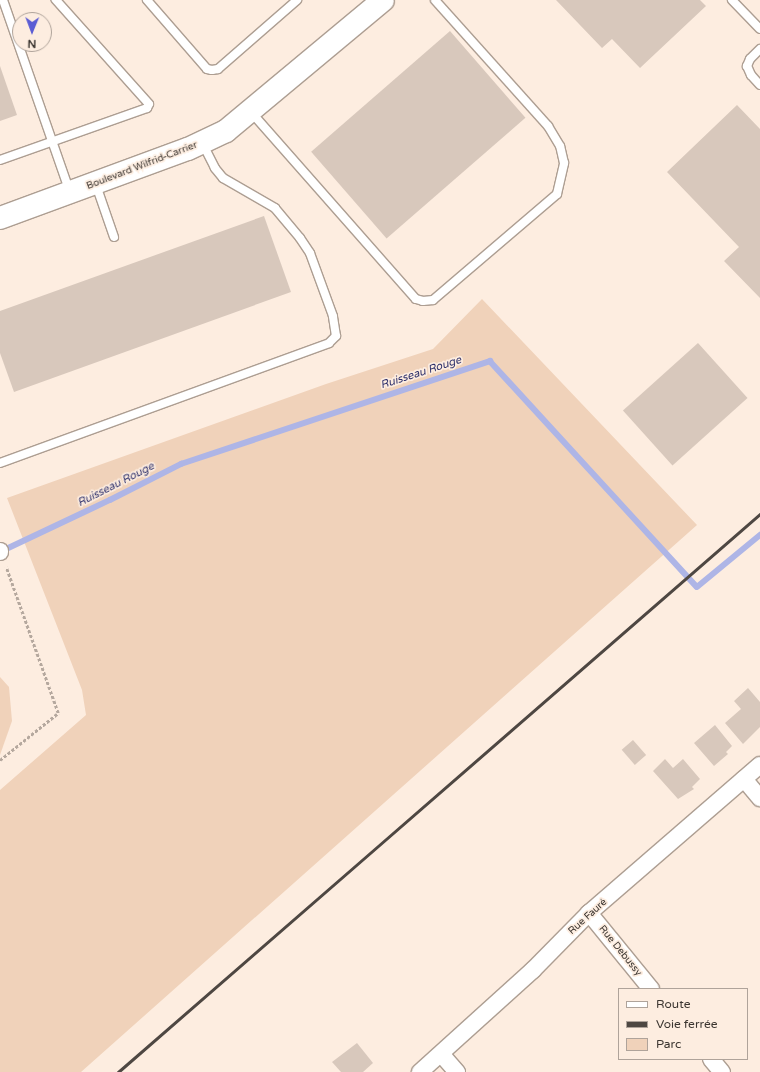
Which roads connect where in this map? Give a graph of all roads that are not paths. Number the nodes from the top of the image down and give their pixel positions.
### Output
1 (3, 0) edge
2 (56, 0) edge
3 (147, 0) edge
4 (297, 0) edge
5 (383, 0) edge
6 (435, 0) edge
7 (732, 0) edge
8 (760, 29) edge
9 (760, 49) edge
10 (760, 85) edge
11 (251, 112) junction
12 (52, 141) junction
13 (202, 142) junction
14 (0, 160) edge
15 (95, 184) junction
16 (70, 193) junction
17 (0, 218) edge
18 (114, 237) dead end
19 (0, 463) edge
20 (760, 765) edge
21 (744, 779) junction
22 (760, 798) edge
23 (589, 913) junction
24 (650, 988) edge
25 (442, 1055) junction
26 (712, 1060) edge
27 (420, 1072) edge
28 (457, 1072) edge
29 (722, 1072) edge

1 - 12 lane
2 - 12 lane
3 - 4 lane
5 - 11 street, Boulevard Wilfrid-Carrier
6 - 11 lane
7 - 8 lane
9 - 10 lane
11 - 13 street, Boulevard Wilfrid-Carrier
12 - 14 lane
12 - 16 lane
13 - 15 street, Boulevard Wilfrid-Carrier
13 - 19 lane
15 - 16 street, Boulevard Wilfrid-Carrier
15 - 18 lane
16 - 17 street, Boulevard Wilfrid-Carrier
20 - 21 street, Rue Fauré
21 - 22 street
21 - 23 street, Rue Fauré
23 - 24 street, Rue Debussy
23 - 25 street, Rue Fauré
25 - 27 street, Rue Fauré
25 - 28 street
26 - 29 street

